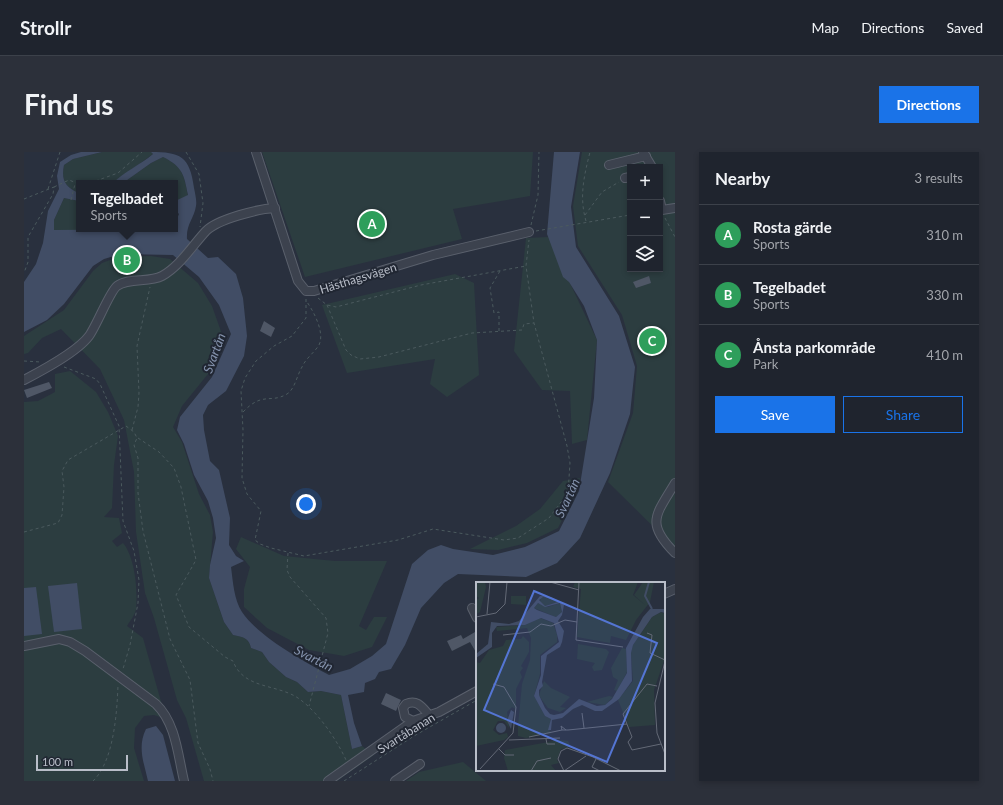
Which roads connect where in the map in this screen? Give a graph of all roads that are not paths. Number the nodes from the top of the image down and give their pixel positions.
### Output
1 (256, 152) edge
2 (644, 154) edge
3 (650, 164) edge
4 (609, 165) dead end
5 (275, 208) junction
6 (675, 208) edge
7 (663, 210) edge
8 (529, 232) road end
9 (24, 380) edge
10 (675, 483) edge
11 (675, 552) edge
12 (675, 589) edge
13 (665, 594) edge
14 (472, 608) dead end
15 (476, 616) edge
16 (24, 646) edge
17 (476, 692) edge
18 (429, 715) junction
19 (414, 722) junction
20 (420, 764) dead end
21 (184, 781) edge
22 (328, 781) edge
23 (395, 781) edge

1 - 5 street, Hästhagsvägen
2 - 3 street
2 - 4 street
5 - 8 street, Hästhagsvägen
5 - 9 street
6 - 7 street
10 - 11 street
12 - 13 street
14 - 15 street
16 - 21 street
17 - 18 street
18 - 19 street
18 - 19 street
19 - 22 street
20 - 23 street

